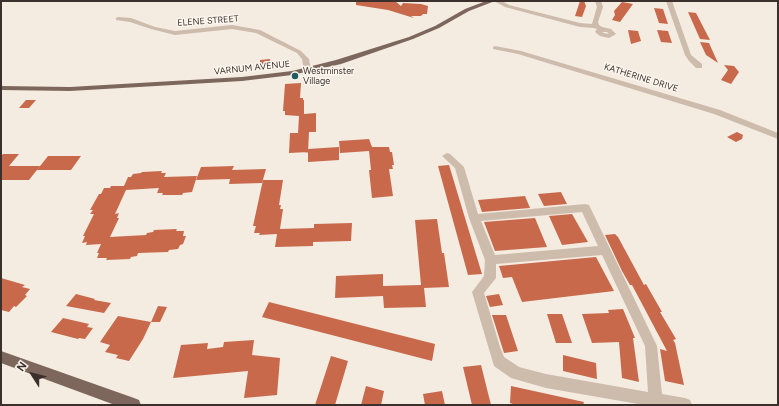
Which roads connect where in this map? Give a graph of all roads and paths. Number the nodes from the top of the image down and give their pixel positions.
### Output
1 (492, 1) edge
2 (497, 1) edge
3 (503, 1) edge
4 (598, 1) edge
5 (669, 1) edge
6 (511, 7) junction
7 (118, 19) dead end
8 (495, 48) dead end
9 (699, 66) dead end
10 (307, 70) junction
11 (1, 88) edge
12 (778, 136) edge
13 (446, 156) dead end
14 (474, 218) junction
15 (605, 250) junction
16 (491, 260) junction
17 (1, 357) edge
18 (656, 400) junction
19 (134, 405) edge
20 (685, 405) edge

1 - 10 main road, VARNUM AVENUE
2 - 6 street
3 - 6 street
4 - 6 street
5 - 9 street
7 - 10 street, ELENE STREET
8 - 12 street, KATHERINE DRIVE
10 - 11 main road, VARNUM AVENUE
13 - 14 street
14 - 15 street
14 - 16 street
15 - 16 street
15 - 18 street
16 - 18 street
17 - 19 main road
18 - 20 street

